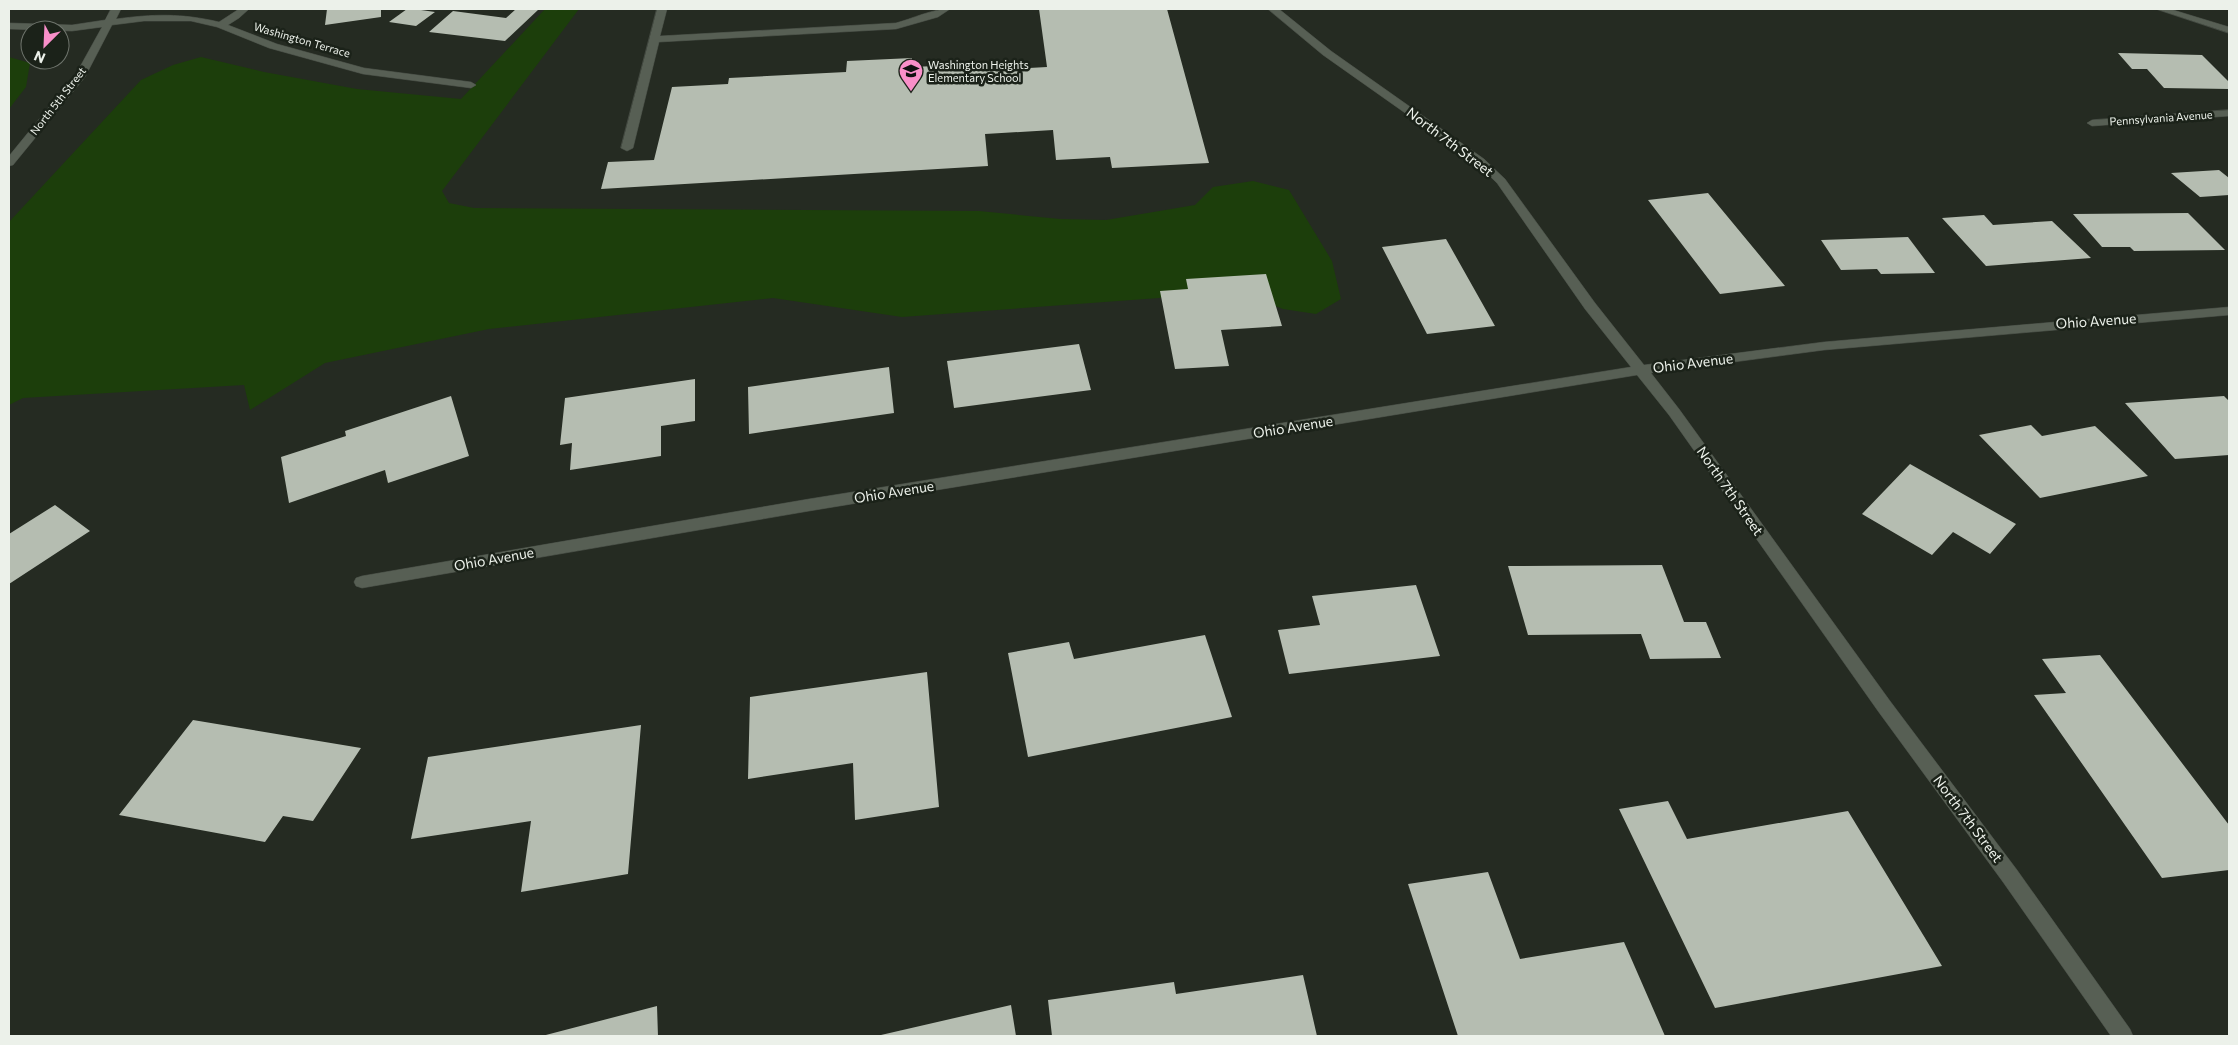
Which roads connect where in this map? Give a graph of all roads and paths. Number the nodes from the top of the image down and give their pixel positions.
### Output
1 (116, 9) edge
2 (244, 9) edge
3 (662, 9) edge
4 (945, 9) edge
5 (1273, 9) edge
6 (2161, 9) edge
7 (109, 24) junction
8 (220, 25) junction
9 (9, 26) edge
10 (2229, 30) edge
11 (655, 39) junction
12 (471, 85) dead end
13 (2229, 113) edge
14 (2092, 123) dead end
15 (627, 148) dead end
16 (9, 163) edge
17 (2229, 311) edge
18 (1640, 370) junction
19 (362, 582) dead end
20 (2123, 1036) edge

1 - 7 street, North 5th Street
2 - 8 street
3 - 11 street
4 - 11 street
5 - 18 street, North 7th Street
6 - 10 street
7 - 8 street, Washington Terrace
7 - 9 street, Washington Terrace
7 - 16 street, North 5th Street
8 - 12 street, Washington Terrace
11 - 15 street
13 - 14 street, Pennsylvania Avenue
17 - 18 street, Ohio Avenue
18 - 19 street, Ohio Avenue
18 - 20 street, North 7th Street

